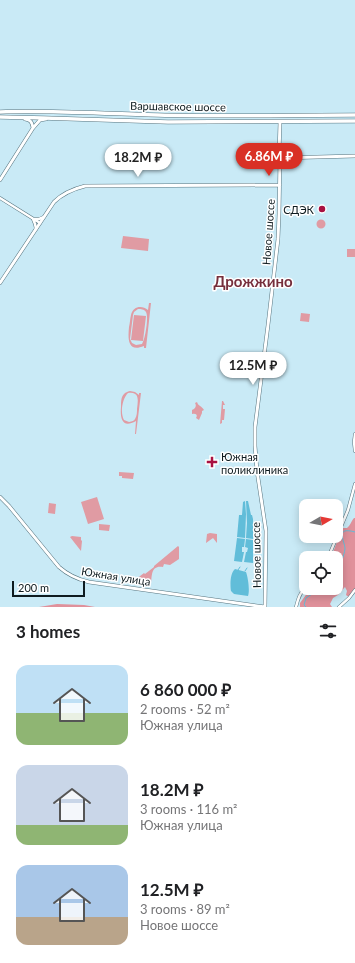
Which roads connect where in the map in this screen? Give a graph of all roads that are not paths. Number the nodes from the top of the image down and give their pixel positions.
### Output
1 (0, 111) edge
2 (355, 115) edge
3 (0, 117) edge
4 (19, 117) junction
5 (49, 118) junction
6 (355, 121) edge
7 (280, 122) junction
8 (33, 128) junction
9 (355, 156) edge
10 (280, 158) junction
11 (0, 180) edge
12 (280, 185) junction
13 (0, 198) edge
14 (44, 216) junction
15 (33, 219) junction
16 (40, 223) junction
17 (36, 229) junction
18 (0, 283) edge
19 (355, 434) edge
20 (355, 451) edge
21 (355, 484) edge
22 (0, 497) edge
23 (331, 551) edge
24 (355, 590) edge
25 (300, 595) edge
26 (265, 607) edge
27 (296, 607) edge
28 (339, 607) edge

1 - 2 main road, Варшавское шоссе
3 - 4 main road, Варшавское шоссе
4 - 5 main road, Варшавское шоссе
4 - 8 street
5 - 7 main road, Варшавское шоссе
5 - 8 street
6 - 7 main road, Варшавское шоссе
7 - 10 street, Новое шоссе
8 - 11 street
9 - 10 street
10 - 12 street, Новое шоссе
12 - 14 street
12 - 26 street, Новое шоссе
13 - 15 street
14 - 15 street
14 - 16 street
15 - 16 street
15 - 17 street
16 - 17 street
17 - 18 street
19 - 20 street
21 - 23 street
22 - 26 street, Южная улица
24 - 28 street
25 - 27 street

